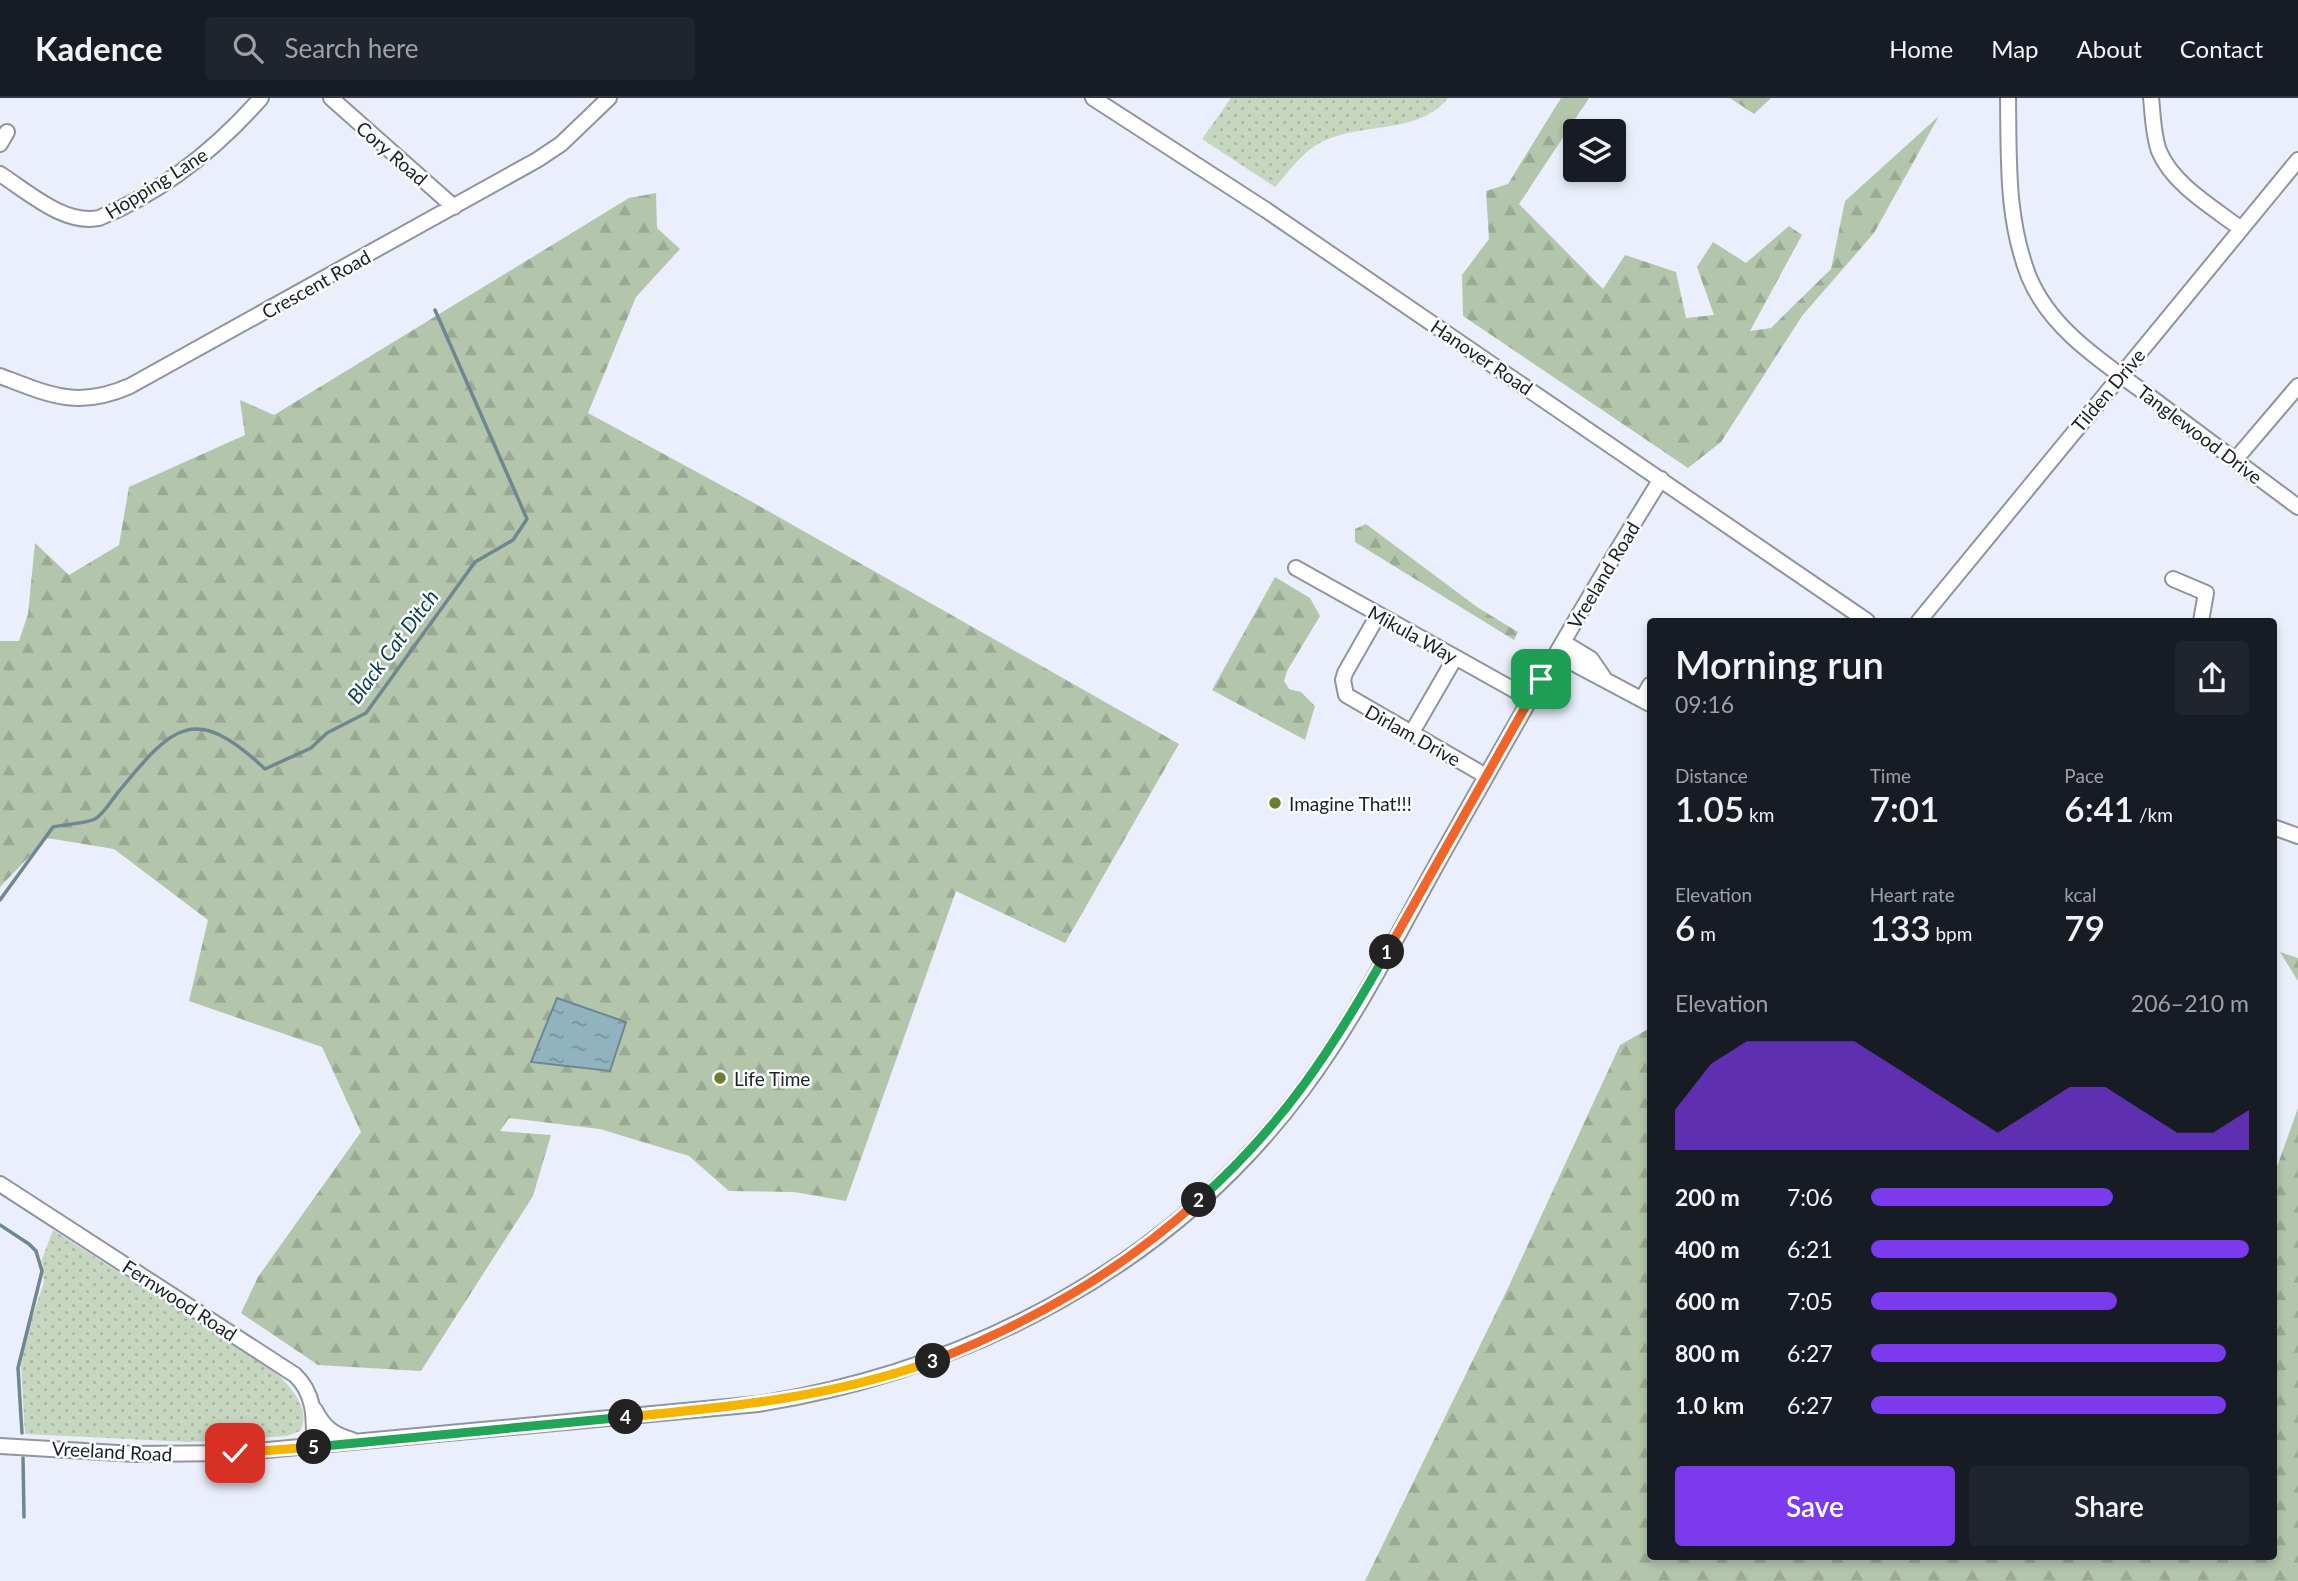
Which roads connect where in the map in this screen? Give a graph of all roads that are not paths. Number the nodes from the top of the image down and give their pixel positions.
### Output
1 (261, 98) edge
2 (331, 98) edge
3 (610, 98) edge
4 (1093, 98) edge
5 (2008, 98) edge
6 (2151, 98) edge
7 (2298, 160) edge
8 (0, 174) edge
9 (454, 207) junction
10 (2241, 229) junction
11 (2121, 374) junction
12 (0, 376) edge
13 (2298, 386) edge
14 (2235, 460) junction
15 (1661, 479) junction
16 (2298, 507) edge
17 (1296, 568) dead end
18 (2173, 579) dead end
19 (1378, 615) junction
20 (1863, 618) edge
21 (1921, 618) edge
22 (2202, 618) edge
23 (1559, 648) junction
24 (1455, 657) junction
25 (1530, 699) junction
26 (1646, 702) edge
27 (1411, 734) junction
28 (1486, 776) junction
29 (2277, 828) edge
30 (2298, 836) edge
31 (0, 1184) edge
32 (313, 1406) junction
33 (360, 1442) junction
34 (0, 1446) edge
35 (314, 1447) junction

1 - 8 street, Hopping Lane
2 - 9 street, Cory Road
3 - 9 street, Crescent Road
4 - 15 street, Hanover Road
5 - 11 street, Tanglewood Drive
6 - 10 street
7 - 10 street, Tilden Drive
9 - 12 street, Crescent Road
10 - 11 street, Tilden Drive
11 - 14 street, Tanglewood Drive
11 - 21 street, Tilden Drive
13 - 14 street
14 - 16 street, Tanglewood Drive
15 - 20 street, Hanover Road
15 - 23 street, Vreeland Road
17 - 19 street, Mikula Way
18 - 22 street
19 - 24 street, Mikula Way
19 - 27 street, Dirlam Drive
23 - 25 street, Vreeland Road
23 - 26 street
24 - 25 street, Mikula Way
24 - 27 street
25 - 28 street, Vreeland Road
27 - 28 street, Dirlam Drive
28 - 33 street, Vreeland Road
29 - 30 street
31 - 32 street, Fernwood Road
32 - 33 street
32 - 35 street, Fernwood Road
33 - 35 street, Vreeland Road
34 - 35 street, Vreeland Road

